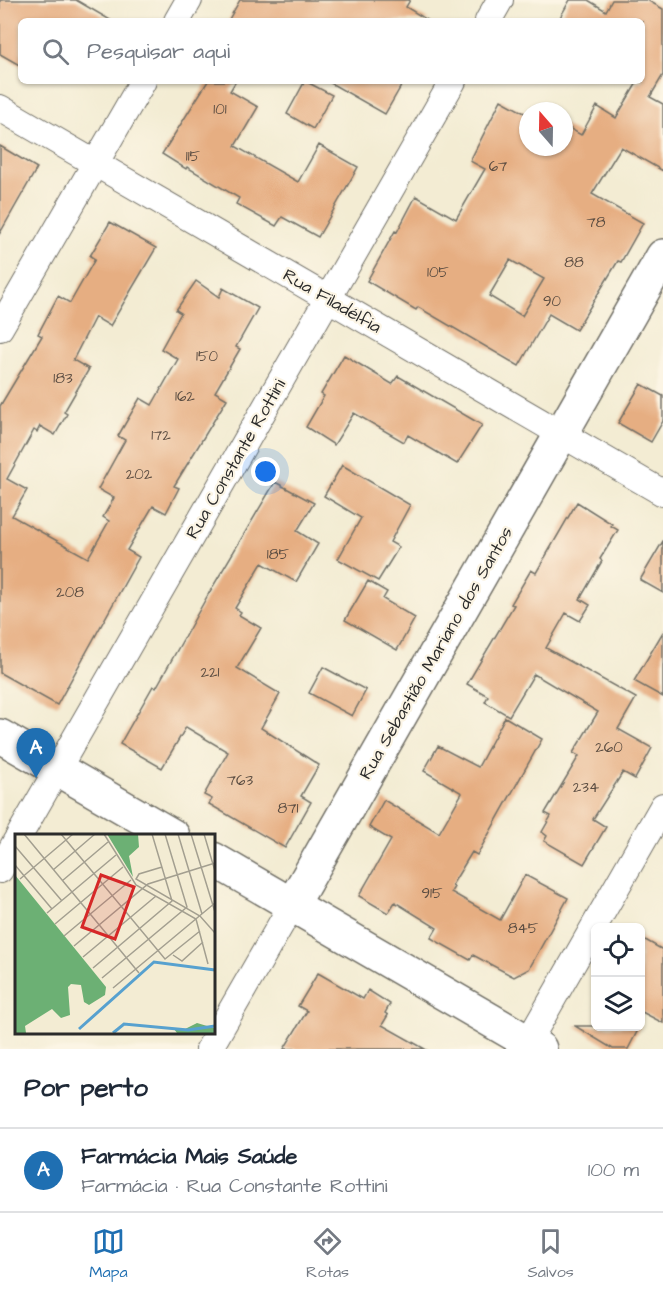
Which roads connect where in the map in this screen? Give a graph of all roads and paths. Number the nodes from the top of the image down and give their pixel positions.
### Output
1 (189, 0) edge
2 (500, 0) edge
3 (179, 18) edge
4 (490, 18) edge
5 (141, 84) edge
6 (451, 84) edge
7 (0, 108) edge
8 (95, 163) junction
9 (663, 256) edge
10 (328, 299) junction
11 (0, 328) edge
12 (561, 434) junction
13 (663, 493) edge
14 (0, 736) edge
15 (58, 770) junction
16 (663, 806) edge
17 (20, 834) edge
18 (170, 834) edge
19 (15, 843) edge
20 (214, 860) edge
21 (0, 870) edge
22 (292, 905) junction
23 (531, 1047) edge
24 (209, 1049) edge

1 - 3 street
2 - 4 street
5 - 8 street
6 - 10 street, Rua Constante Rottini
7 - 8 street, Rua Filadélfia
8 - 10 street, Rua Filadélfia
8 - 11 street
9 - 12 street, Rua Sebastião Mariano dos Santos
10 - 12 street, Rua Filadélfia
10 - 15 street, Rua Constante Rottini
12 - 13 street, Rua Filadélfia
12 - 22 street, Rua Sebastião Mariano dos Santos
14 - 15 street
15 - 17 street, Rua Constante Rottini
15 - 18 street
16 - 23 street
19 - 21 street
20 - 22 street
22 - 23 street
22 - 24 street, Rua Sebastião Mariano dos Santos

